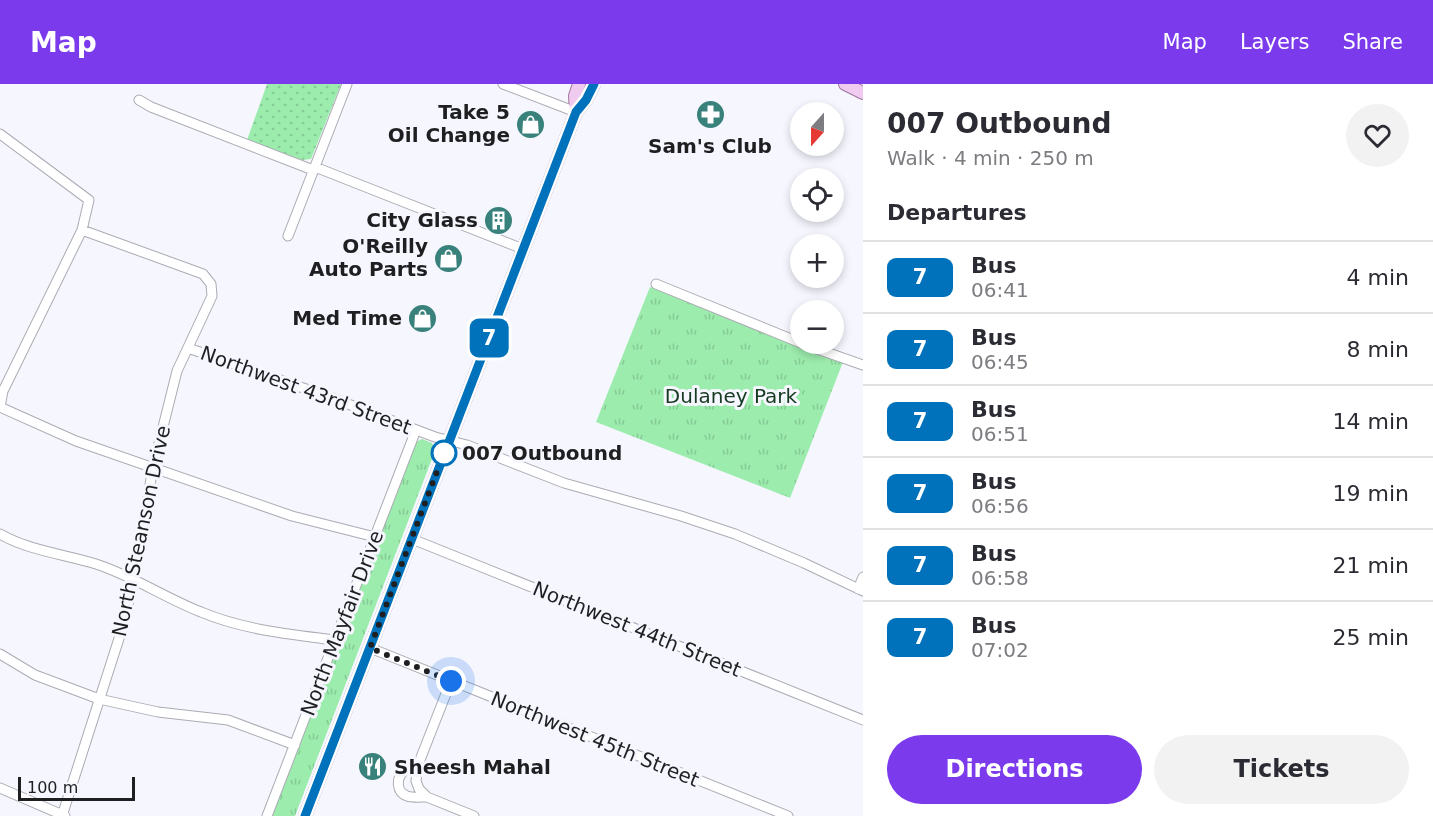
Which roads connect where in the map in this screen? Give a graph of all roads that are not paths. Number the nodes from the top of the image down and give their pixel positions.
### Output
1 (347, 84) edge
2 (503, 84) edge
3 (579, 84) edge
4 (594, 84) edge
5 (845, 84) edge
6 (863, 93) edge
7 (139, 100) dead end
8 (576, 112) junction
9 (0, 134) edge
10 (314, 169) junction
11 (82, 230) junction
12 (288, 236) dead end
13 (523, 249) junction
14 (656, 284) dead end
15 (790, 338) edge
16 (188, 348) junction
17 (832, 354) edge
18 (863, 365) edge
19 (1, 390) edge
20 (0, 407) edge
21 (416, 430) junction
22 (449, 441) junction
23 (153, 467) junction
24 (0, 534) edge
25 (375, 537) junction
26 (412, 539) junction
27 (863, 577) edge
28 (134, 579) junction
29 (861, 590) edge
30 (335, 640) junction
31 (370, 648) junction
32 (0, 654) edge
33 (451, 681) junction
34 (99, 699) junction
35 (863, 720) edge
36 (295, 745) junction
37 (418, 765) junction
38 (0, 788) edge
39 (427, 797) junction
40 (64, 816) edge
41 (267, 816) edge
42 (305, 816) edge
43 (474, 816) edge
44 (788, 816) edge

1 - 10 street
2 - 8 street
3 - 8 main road
4 - 8 main road
5 - 6 main road
7 - 10 street
8 - 13 main road
9 - 11 street
10 - 12 street
10 - 13 street
11 - 16 street, North Steanson Drive
11 - 19 street
13 - 22 main road
14 - 15 street
16 - 21 street, Northwest 43rd Street
16 - 23 street, North Steanson Drive
17 - 18 street
19 - 20 street
20 - 23 street
21 - 22 street, Northwest 43rd Street
21 - 25 street, North Mayfair Drive
22 - 26 main road
22 - 29 street, Northwest 43rd Street
23 - 25 street
23 - 28 street, North Steanson Drive
24 - 28 street
25 - 30 street, North Mayfair Drive
26 - 31 main road
26 - 35 street, Northwest 44th Street
27 - 29 street
28 - 30 street
28 - 34 street, North Steanson Drive
30 - 36 street, North Mayfair Drive
31 - 33 street, Northwest 45th Street
31 - 42 main road
32 - 34 street
33 - 37 street
33 - 44 street, Northwest 45th Street
34 - 36 street
34 - 40 street, North Steanson Drive
36 - 41 street, North Mayfair Drive
37 - 39 street
37 - 39 street
38 - 40 street
39 - 43 street

